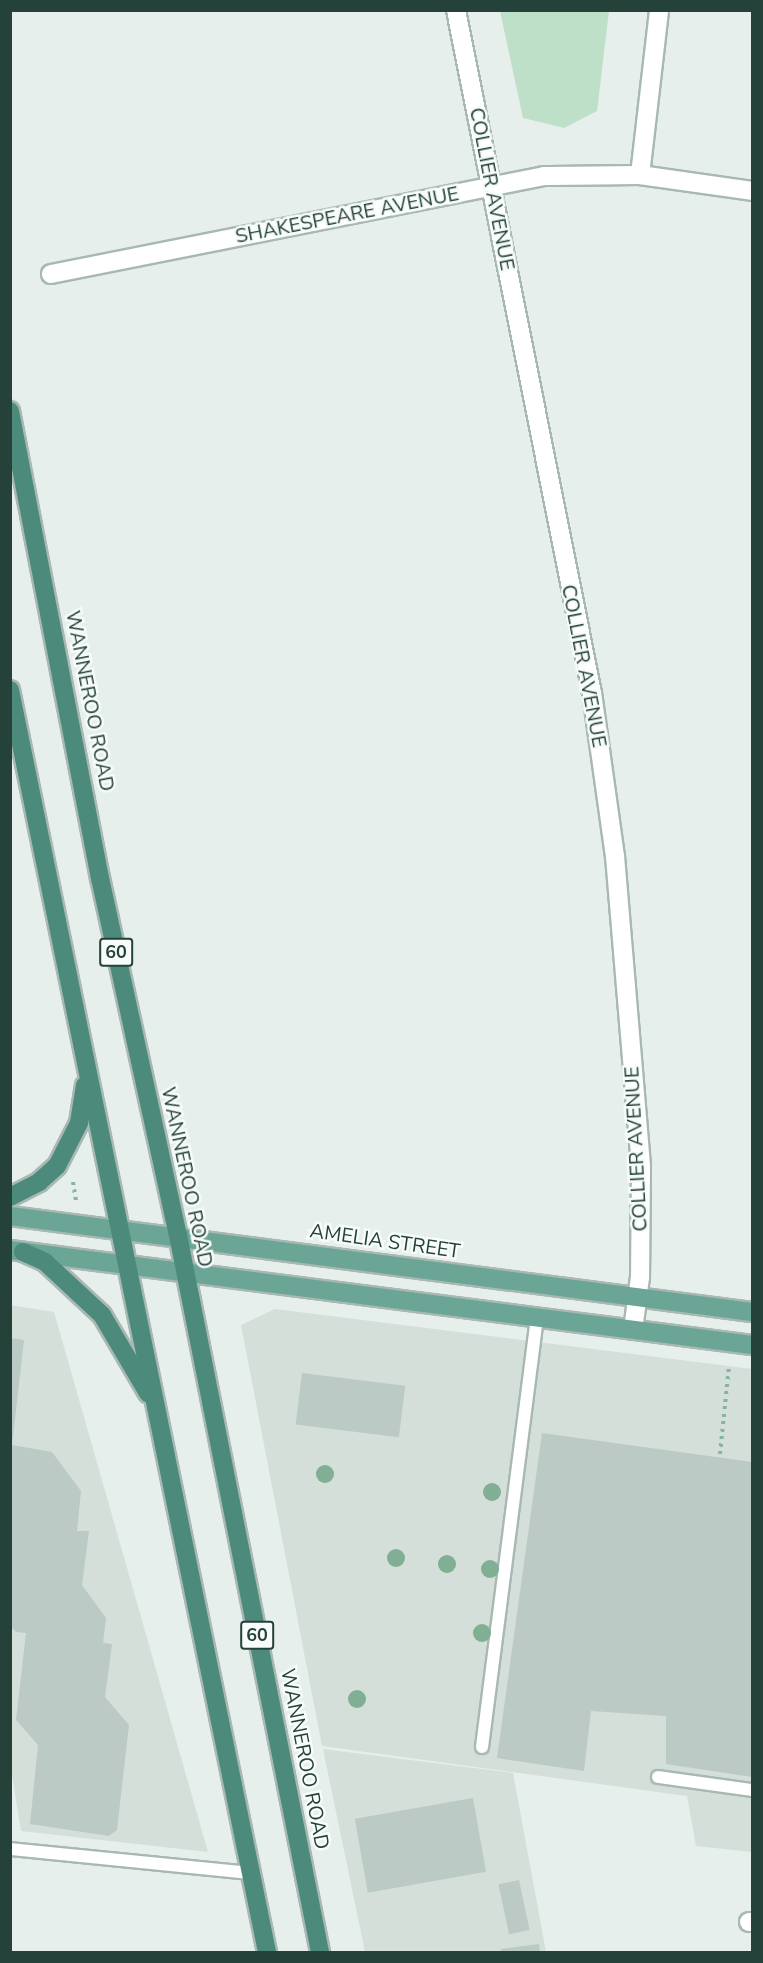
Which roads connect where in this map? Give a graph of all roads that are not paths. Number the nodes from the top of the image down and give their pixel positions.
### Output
1 (456, 10) edge
2 (659, 10) edge
3 (640, 175) junction
4 (492, 186) junction
5 (753, 190) edge
6 (51, 274) dead end
7 (10, 411) edge
8 (10, 690) edge
9 (87, 1072) junction
10 (10, 1197) edge
11 (10, 1216) edge
12 (119, 1229) junction
13 (178, 1235) junction
14 (17, 1251) edge
15 (126, 1264) junction
16 (185, 1272) junction
17 (638, 1299) junction
18 (753, 1312) edge
19 (537, 1318) junction
20 (633, 1330) junction
21 (753, 1345) edge
22 (155, 1405) junction
23 (482, 1747) dead end
24 (658, 1777) dead end
25 (753, 1790) edge
26 (10, 1849) edge
27 (252, 1873) junction
28 (267, 1953) edge
29 (320, 1953) edge

1 - 4 street, COLLIER AVENUE
2 - 3 street
3 - 4 street, SHAKESPEARE AVENUE
3 - 5 street, SHAKESPEARE AVENUE
4 - 6 street, SHAKESPEARE AVENUE
4 - 17 street, COLLIER AVENUE
7 - 13 highway, WANNEROO ROAD / 60
8 - 9 highway
9 - 10 highway
9 - 12 highway
11 - 12 main road, AMELIA STREET
12 - 13 main road, AMELIA STREET
12 - 15 highway
13 - 16 highway, WANNEROO ROAD / 60
13 - 17 main road, AMELIA STREET
14 - 15 main road
14 - 22 highway
15 - 16 main road
15 - 22 highway
16 - 19 main road
16 - 29 highway, WANNEROO ROAD / 60
17 - 18 main road, AMELIA STREET
17 - 20 street, COLLIER AVENUE
19 - 20 main road
19 - 23 lane
20 - 21 main road
22 - 27 highway
24 - 25 lane
26 - 27 lane
27 - 28 highway

